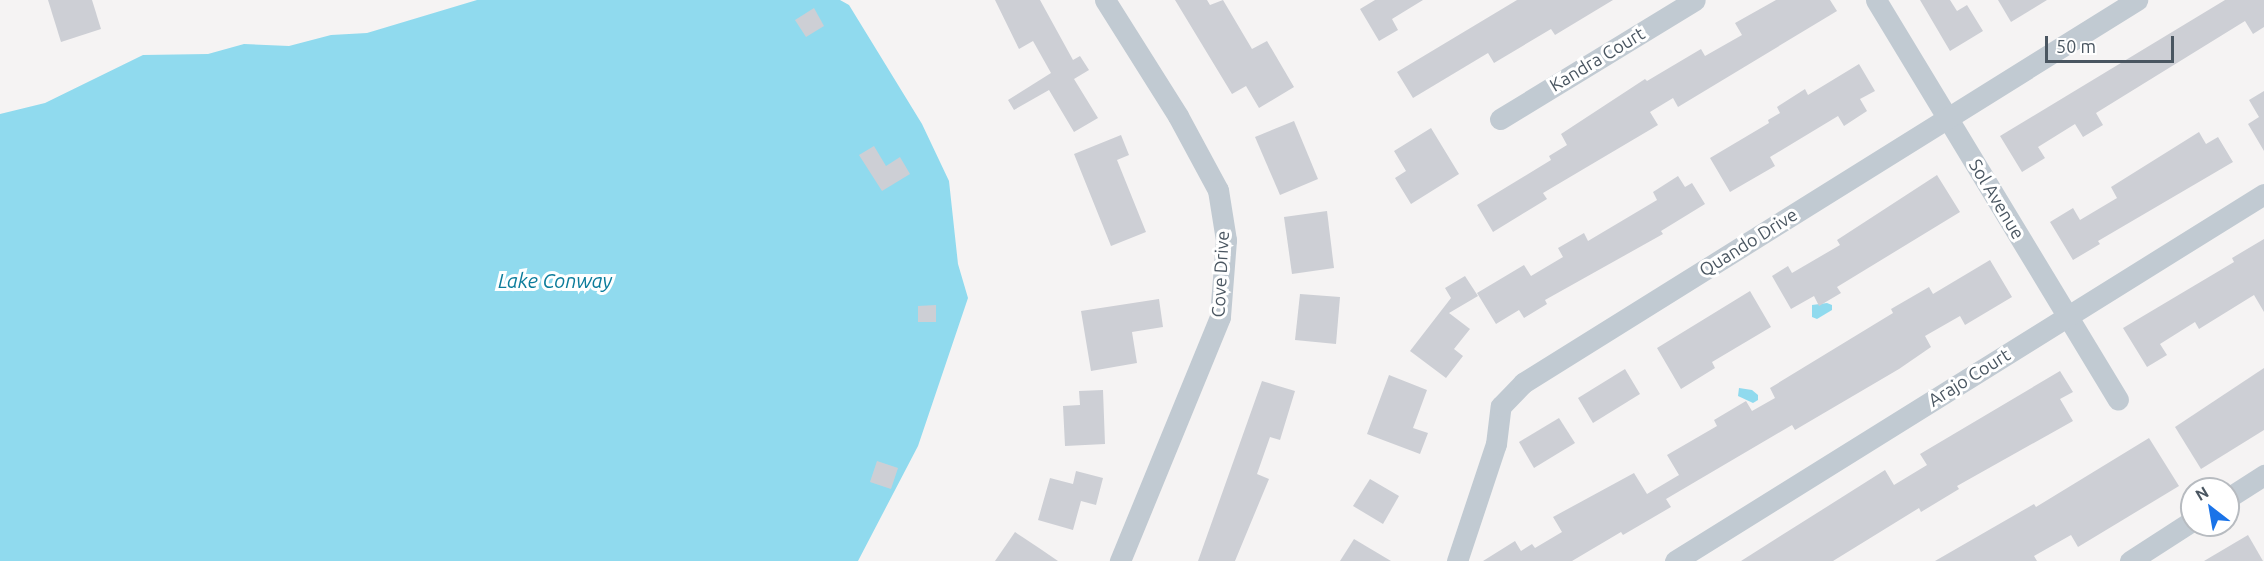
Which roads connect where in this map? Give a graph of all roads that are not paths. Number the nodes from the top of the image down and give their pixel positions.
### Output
1 (1105, 0) edge
2 (1695, 0) edge
3 (1876, 0) edge
4 (2137, 0) edge
5 (1947, 117) junction
6 (1500, 119) dead end
7 (2264, 194) edge
8 (2067, 315) junction
9 (2118, 399) dead end
10 (2264, 475) edge
11 (2240, 490) edge
12 (2180, 529) edge
13 (1120, 561) edge
14 (1457, 561) edge
15 (1675, 561) edge
16 (2130, 561) edge

1 - 13 street, Cove Drive
2 - 6 street, Kandra Court
3 - 5 street, Sol Avenue
4 - 5 street, Quando Drive
5 - 8 street, Sol Avenue
5 - 14 street, Quando Drive
7 - 8 street, Arajo Court
8 - 9 street, Sol Avenue
8 - 15 street, Arajo Court
10 - 11 street
12 - 16 street

